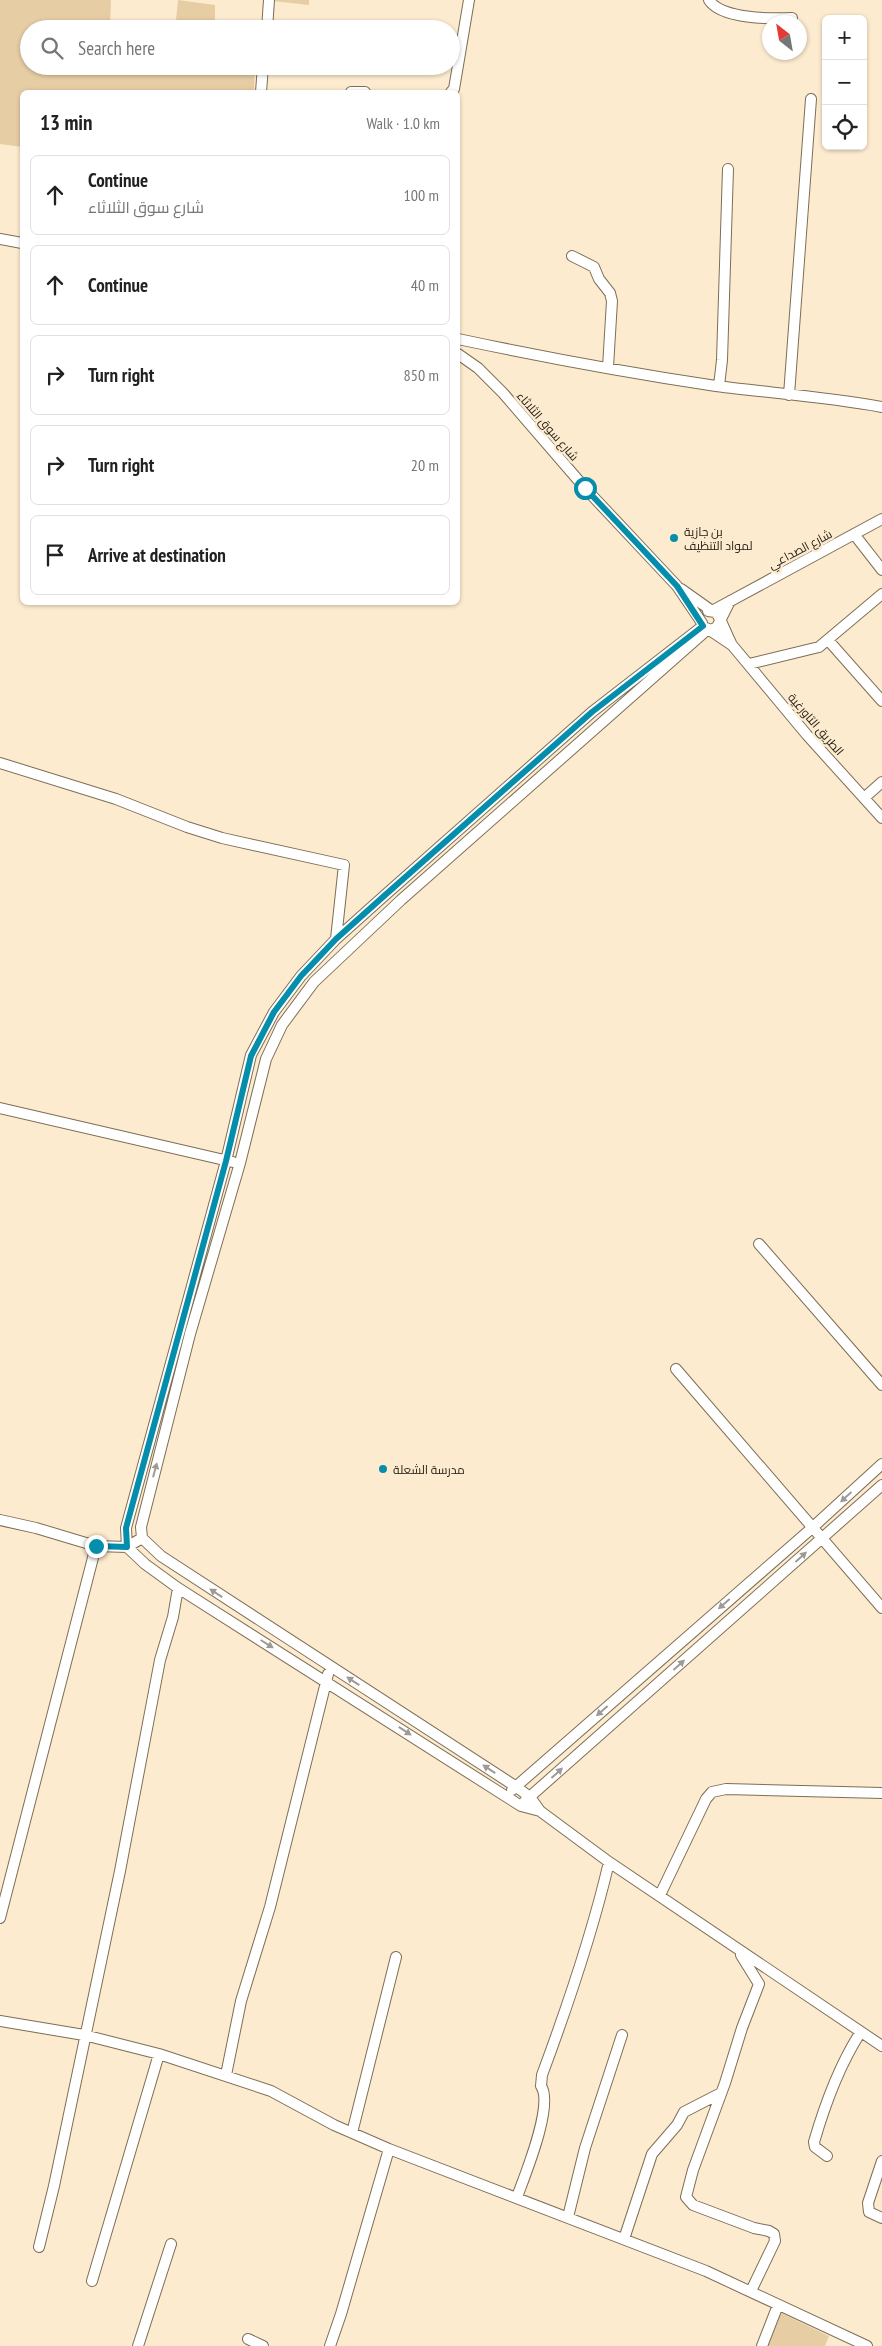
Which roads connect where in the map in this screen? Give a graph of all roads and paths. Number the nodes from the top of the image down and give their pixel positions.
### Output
1 (269, 0) edge
2 (469, 0) edge
3 (709, 0) edge
4 (762, 19) edge
5 (268, 20) edge
6 (460, 53) edge
7 (262, 75) edge
8 (456, 75) edge
9 (261, 90) edge
10 (453, 90) edge
11 (811, 99) dead end
12 (728, 170) dead end
13 (0, 239) edge
14 (20, 243) edge
15 (572, 256) dead end
16 (460, 339) edge
17 (460, 355) edge
18 (608, 367) junction
19 (719, 386) junction
20 (789, 395) junction
21 (882, 407) edge
22 (882, 519) edge
23 (854, 534) junction
24 (882, 570) edge
25 (677, 586) junction
26 (882, 594) edge
27 (730, 601) junction
28 (712, 611) junction
29 (720, 622) junction
30 (704, 626) junction
31 (828, 640) junction
32 (732, 645) junction
33 (749, 664) junction
34 (882, 701) edge
35 (0, 763) edge
36 (882, 782) edge
37 (864, 798) junction
38 (478, 811) junction
39 (882, 818) edge
40 (490, 823) junction
41 (336, 939) junction
42 (0, 1108) edge
43 (226, 1161) junction
44 (240, 1163) junction
45 (759, 1244) dead end
46 (171, 1359) junction
47 (184, 1362) junction
48 (676, 1368) dead end
49 (882, 1385) edge
50 (882, 1464) edge
51 (882, 1485) edge
52 (0, 1520) edge
53 (812, 1528) junction
54 (142, 1538) junction
55 (822, 1538) junction
56 (96, 1546) junction
57 (127, 1547) junction
58 (178, 1588) junction
59 (882, 1608) edge
60 (330, 1667) junction
61 (326, 1680) junction
62 (515, 1786) junction
63 (882, 1793) edge
64 (507, 1796) junction
65 (530, 1797) junction
66 (521, 1806) junction
67 (540, 1811) junction
68 (609, 1862) junction
69 (660, 1895) junction
70 (0, 1918) edge
71 (738, 1951) junction
72 (396, 1957) dead end
73 (0, 2021) edge
74 (860, 2033) junction
75 (84, 2035) junction
76 (622, 2035) dead end
77 (882, 2046) edge
78 (159, 2054) junction
79 (226, 2075) junction
80 (722, 2093) junction
81 (352, 2133) junction
82 (389, 2149) junction
83 (827, 2156) dead end
84 (882, 2162) edge
85 (518, 2198) junction
86 (568, 2217) junction
87 (882, 2218) edge
88 (624, 2239) junction
89 (171, 2244) dead end
90 (40, 2247) dead end
91 (92, 2281) dead end
92 (751, 2291) junction
93 (778, 2305) junction
94 (248, 2340) dead end
95 (138, 2346) edge
96 (263, 2346) edge
97 (330, 2346) edge
98 (762, 2346) edge
99 (867, 2346) edge

1 - 5 street
2 - 6 street
3 - 4 street
7 - 9 street
8 - 10 street
11 - 20 street
12 - 19 street
13 - 14 street
15 - 18 street
16 - 18 street
17 - 25 street, شارع سوق الثلاثاء
18 - 19 street
19 - 20 street
20 - 21 street
22 - 23 street, شارع الصداعي
23 - 24 street
23 - 27 street, شارع الصداعي
25 - 28 street
25 - 30 street
26 - 31 street
27 - 28 street, شارع الصداعي
27 - 29 street
28 - 29 street
28 - 30 street
29 - 30 street
29 - 32 street
30 - 32 street
30 - 38 street
30 - 40 street
31 - 33 street
31 - 34 street
32 - 33 street, الطريق التاورغية
33 - 37 street, الطريق التاورغية
35 - 41 street
36 - 37 street
37 - 39 street, الطريق التاورغية
38 - 40 street
38 - 41 street
40 - 44 street
41 - 43 street
42 - 43 street
43 - 44 street
43 - 46 street
44 - 47 street
45 - 49 street
46 - 47 street
46 - 57 street
54 -> 47 street
48 - 53 street
50 -> 53 street
51 - 55 street
52 - 56 street
53 - 55 street
53 -> 62 street
54 - 57 street
60 -> 54 street
55 - 59 street
65 -> 55 street
56 - 57 street
56 - 70 street
57 - 58 street
58 -> 61 street
58 - 75 street
60 - 61 street
62 -> 60 street
61 -> 64 street
61 - 79 street
62 - 64 street
62 - 65 street
63 - 69 street
64 - 66 street
65 - 66 street
65 - 67 street
66 - 67 street
67 - 68 street
68 - 69 street
68 - 85 street
69 - 71 street
71 - 74 street
71 - 80 street
72 - 81 street
73 - 75 street
74 - 77 street
74 - 83 street
75 - 78 street
75 - 90 street
76 - 86 street
78 - 79 street
78 - 91 street
79 - 81 street
80 - 88 street
80 - 92 street
81 - 82 street
82 - 85 street
82 - 97 street
84 - 87 street
85 - 86 street
86 - 88 street
88 - 92 street
89 - 95 street
92 - 93 street
93 - 98 street
93 - 99 street
94 - 96 street

